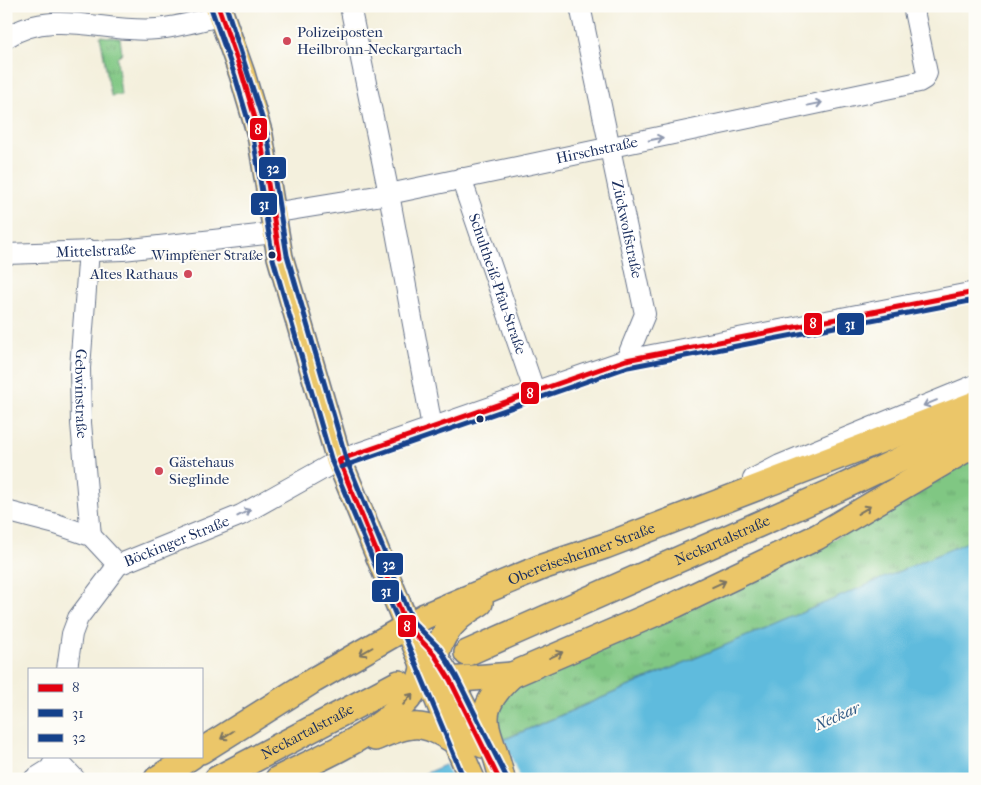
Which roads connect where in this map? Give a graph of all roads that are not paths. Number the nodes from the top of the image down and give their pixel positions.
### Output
1 (350, 6) edge
2 (580, 6) edge
3 (913, 6) edge
4 (220, 11) edge
5 (6, 38) edge
6 (609, 149) junction
7 (461, 178) junction
8 (389, 194) junction
9 (274, 223) junction
10 (89, 250) junction
11 (6, 254) edge
12 (975, 292) edge
13 (626, 360) junction
14 (975, 385) edge
15 (534, 390) junction
16 (975, 404) edge
17 (975, 424) edge
18 (432, 427) junction
19 (975, 444) edge
20 (339, 460) junction
21 (6, 511) edge
22 (676, 518) junction
23 (91, 536) junction
24 (605, 546) junction
25 (118, 565) junction
26 (467, 653) dead end
27 (427, 657) junction
28 (66, 668) edge
29 (512, 675) junction
30 (399, 684) dead end
31 (473, 734) junction
32 (202, 751) edge
33 (57, 758) edge
34 (188, 758) edge
35 (189, 758) edge
36 (34, 779) edge
37 (75, 779) edge
38 (146, 779) edge
39 (157, 779) edge
40 (217, 779) edge
41 (278, 779) edge
42 (284, 779) edge
43 (472, 779) edge
44 (500, 779) edge

1 - 8 street
2 - 6 street, Zückwolfstraße
6 -> 3 street, Hirschstraße
4 - 5 street
4 - 9 main road
6 - 7 street, Hirschstraße
6 - 13 street, Zückwolfstraße
7 - 8 street, Hirschstraße
7 - 15 street, Schultheiß-Pfau-Straße
8 - 9 street, Hirschstraße
8 - 18 street
9 - 10 street, Mittelstraße
9 - 20 main road
10 - 11 street, Mittelstraße
10 - 23 street, Gebwinstraße
12 - 13 street
13 - 15 street
14 -> 22 street, Obereisesheimer Straße
15 - 18 street
16 - 22 main road
17 - 26 main road, Neckartalstraße
18 - 20 street
29 -> 19 main road
25 -> 20 street, Böckinger Straße
20 - 27 main road
21 - 23 street
22 - 24 main road, Obereisesheimer Straße
23 - 25 street
24 - 27 main road
24 - 27 main road, Obereisesheimer Straße
25 - 28 street, Böckinger Straße
27 - 29 main road
27 - 31 main road
27 -> 32 main road, Obereisesheimer Straße
41 -> 27 main road
29 - 31 main road
30 - 40 main road, Neckartalstraße
31 - 42 main road
31 - 43 main road
31 - 44 main road
33 - 36 street
33 - 37 street
34 - 38 street
35 - 39 main road

